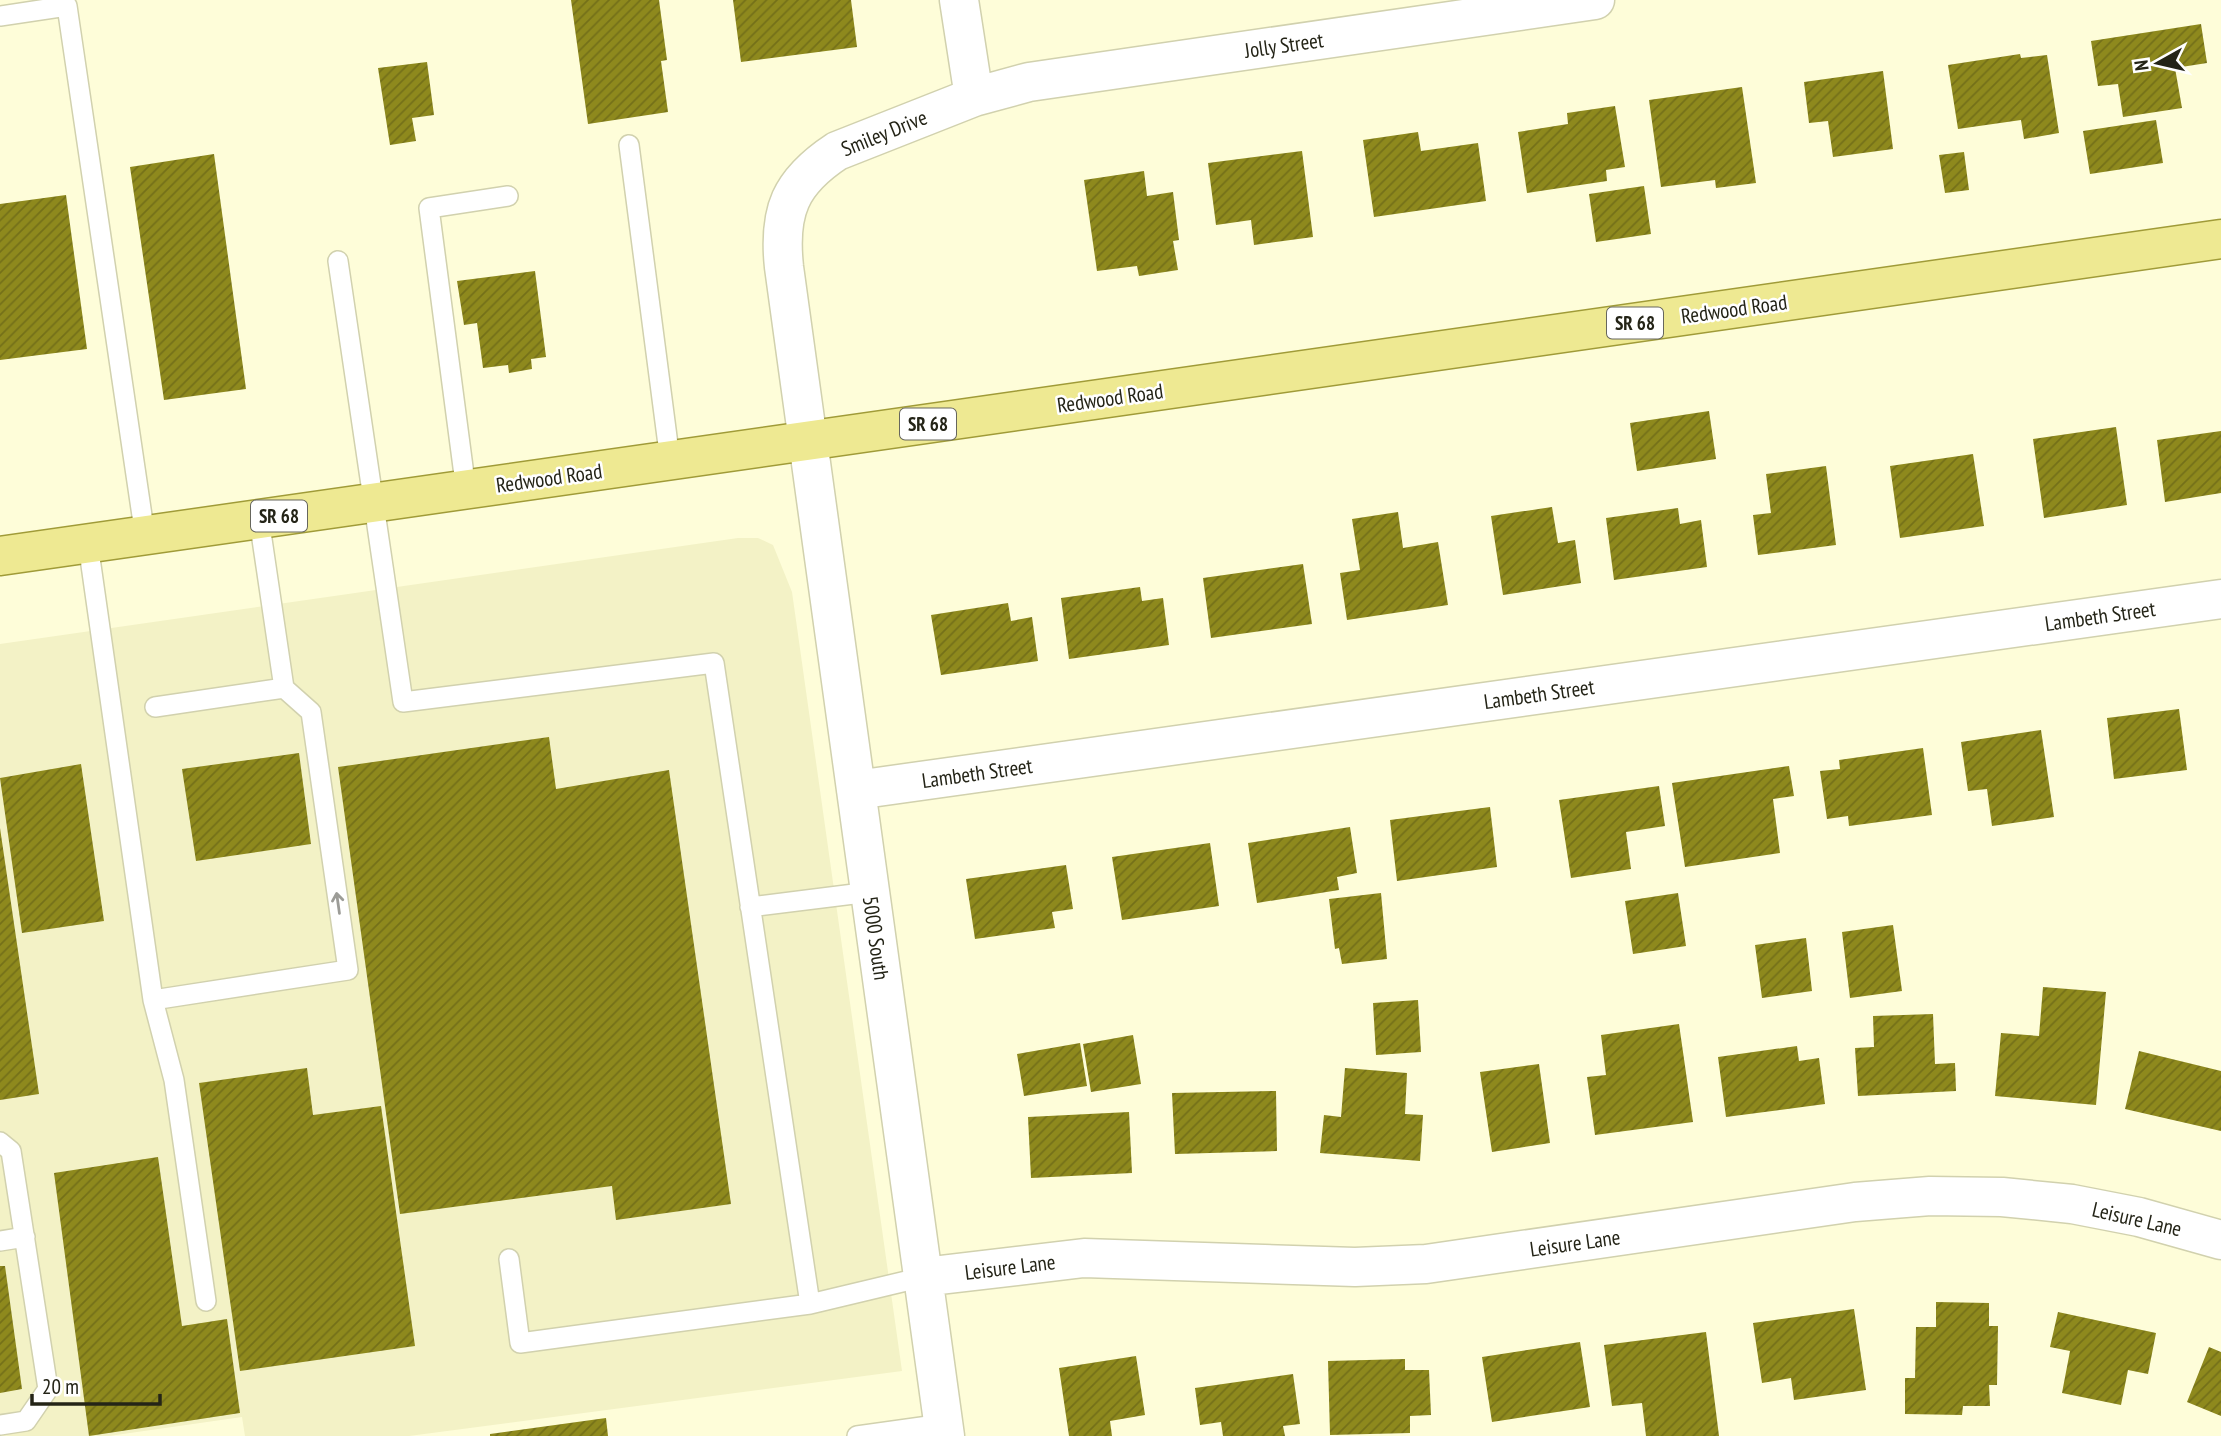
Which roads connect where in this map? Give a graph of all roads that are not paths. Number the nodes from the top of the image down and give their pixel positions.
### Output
1 (959, 0) edge
2 (1595, 0) edge
3 (1477, 8) edge
4 (0, 16) edge
5 (974, 97) junction
6 (629, 145) dead end
7 (508, 195) dead end
8 (2221, 239) edge
9 (338, 261) dead end
10 (808, 441) junction
11 (670, 460) junction
12 (466, 491) junction
13 (374, 503) junction
14 (259, 519) junction
15 (145, 536) junction
16 (88, 544) junction
17 (0, 556) edge
18 (2221, 599) edge
19 (284, 688) junction
20 (155, 706) dead end
21 (856, 790) junction
22 (870, 892) junction
23 (750, 906) junction
24 (153, 1000) junction
25 (0, 1142) edge
26 (25, 1237) junction
27 (2221, 1240) edge
28 (0, 1241) edge
29 (509, 1259) dead end
30 (923, 1278) junction
31 (206, 1301) dead end
32 (810, 1304) junction
33 (0, 1424) edge
34 (944, 1430) edge
35 (857, 1436) edge

1 - 5 street
2 - 3 street, Jolly Street
3 - 5 street, Jolly Street
4 - 15 lane
5 - 10 street, Smiley Drive
6 - 11 lane
7 - 12 lane
8 - 10 main road, Redwood Road / SR 68
9 - 13 lane
10 - 11 main road, Redwood Road / SR 68
10 - 21 street, 5000 South
11 - 12 main road, Redwood Road / SR 68
12 - 13 main road, Redwood Road / SR 68
13 - 14 main road, Redwood Road / SR 68
13 - 23 lane
14 - 15 main road, Redwood Road / SR 68
14 - 19 lane
15 - 16 main road, Redwood Road / SR 68
16 - 17 main road, Redwood Road / SR 68
16 - 24 lane
18 - 21 street, Lambeth Street
19 - 20 lane
24 -> 19 lane
21 - 22 street, 5000 South
22 - 23 lane
22 - 30 street, 5000 South
23 - 32 lane
24 - 31 lane
25 - 26 lane
26 - 28 lane
26 - 33 lane
27 - 30 street, Leisure Lane
29 - 32 lane
30 - 32 lane
30 - 34 street, 5000 South
34 - 35 lane

